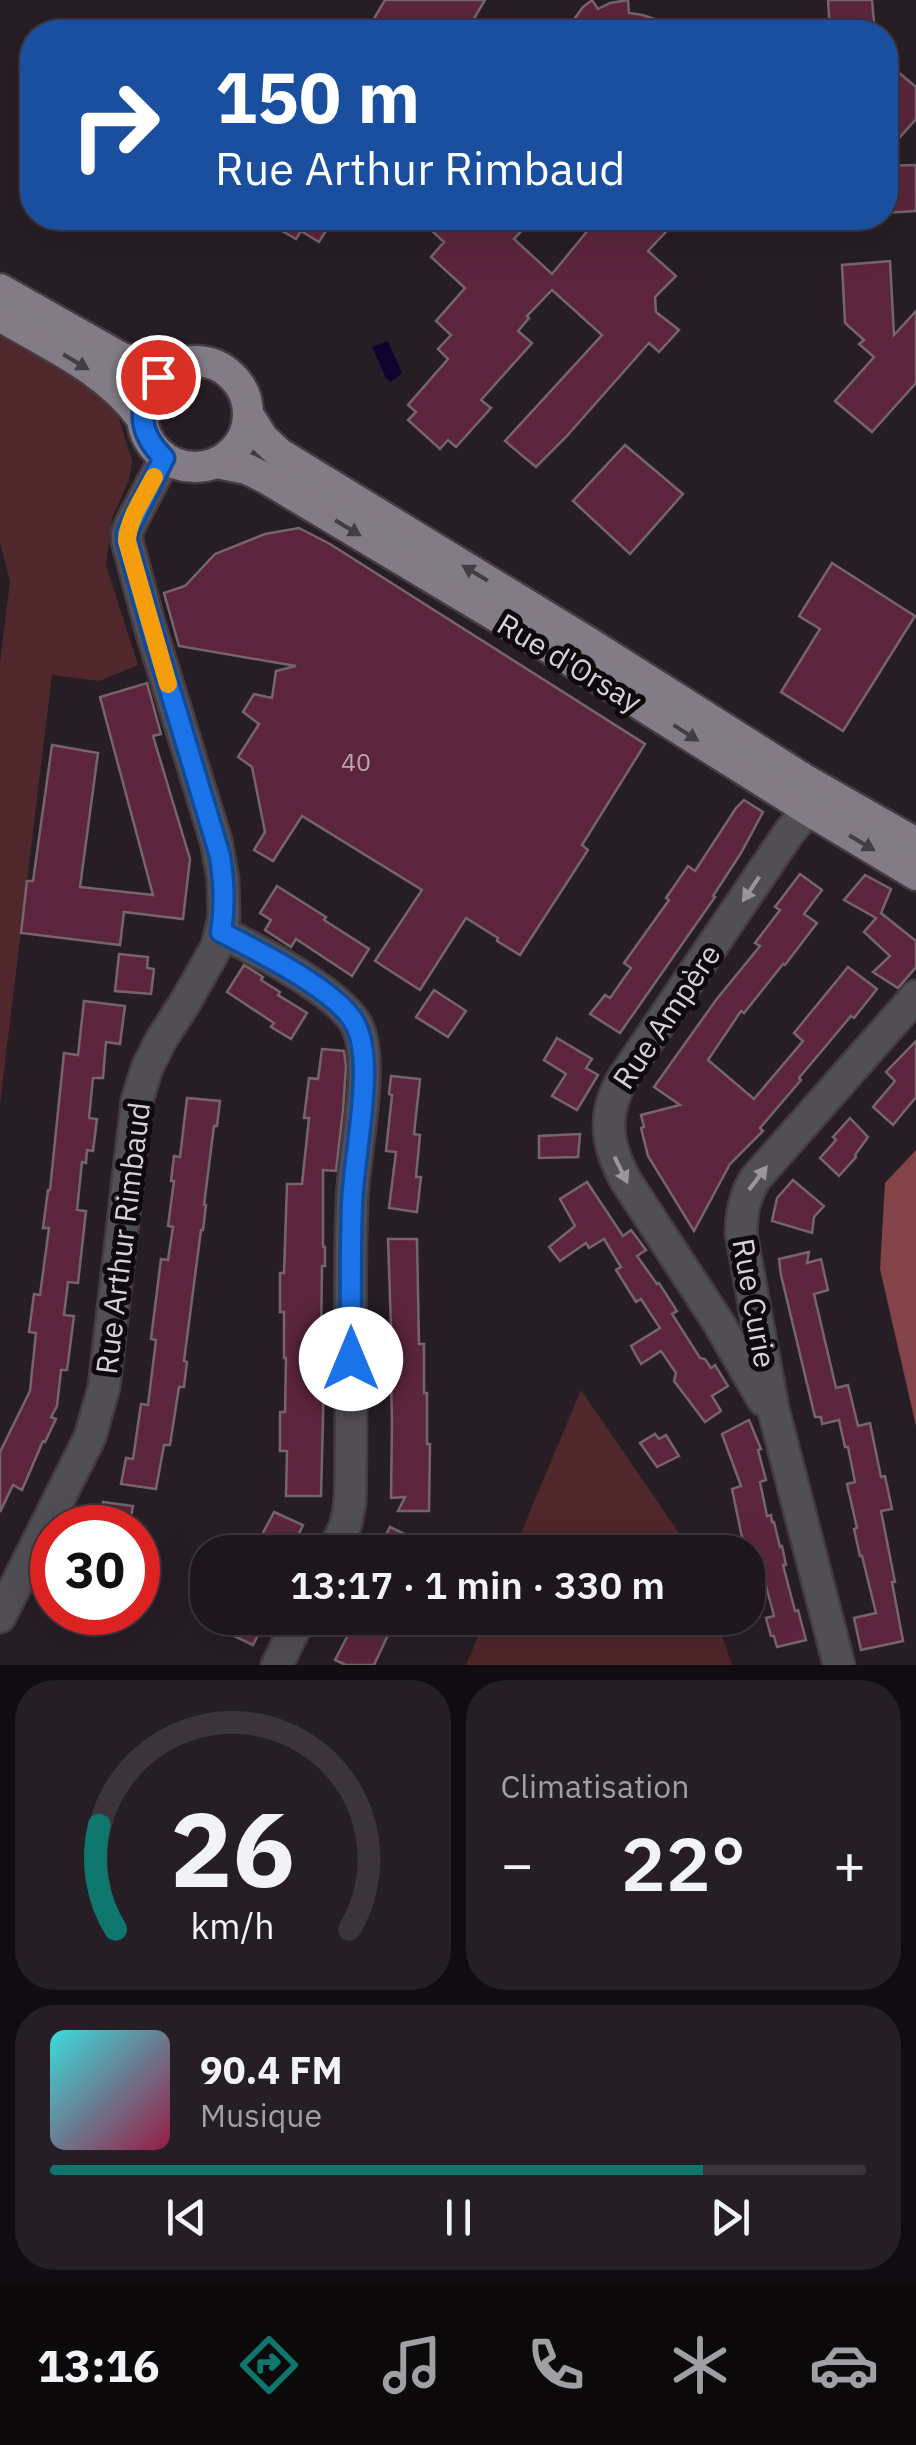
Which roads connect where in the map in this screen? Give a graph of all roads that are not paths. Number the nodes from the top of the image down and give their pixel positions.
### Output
1 (0, 288) edge
2 (0, 316) edge
3 (170, 368) junction
4 (248, 414) junction
5 (142, 418) junction
6 (164, 458) junction
7 (217, 463) junction
8 (817, 801) junction
9 (916, 843) edge
10 (916, 875) edge
11 (221, 932) junction
12 (916, 996) edge
13 (773, 1408) junction
14 (341, 1535) edge
15 (0, 1618) edge
16 (291, 1635) edge
17 (276, 1665) edge
18 (839, 1665) edge

1 - 3 main road
2 -> 5 main road
3 - 4 main road
3 - 5 main road
4 - 7 main road
8 -> 4 main road, Rue d'Orsay
5 - 6 main road
6 - 7 main road
6 - 11 street, Rue Arthur Rimbaud
7 -> 8 main road, Rue d'Orsay
8 - 9 main road, Rue d'Orsay
8 -> 10 main road, Rue d'Orsay
8 -> 13 street, Rue Ampère
11 - 14 street
11 - 15 street, Rue Arthur Rimbaud
13 -> 12 street, Rue Curie
13 - 18 street, Rue Curie
16 - 17 street

